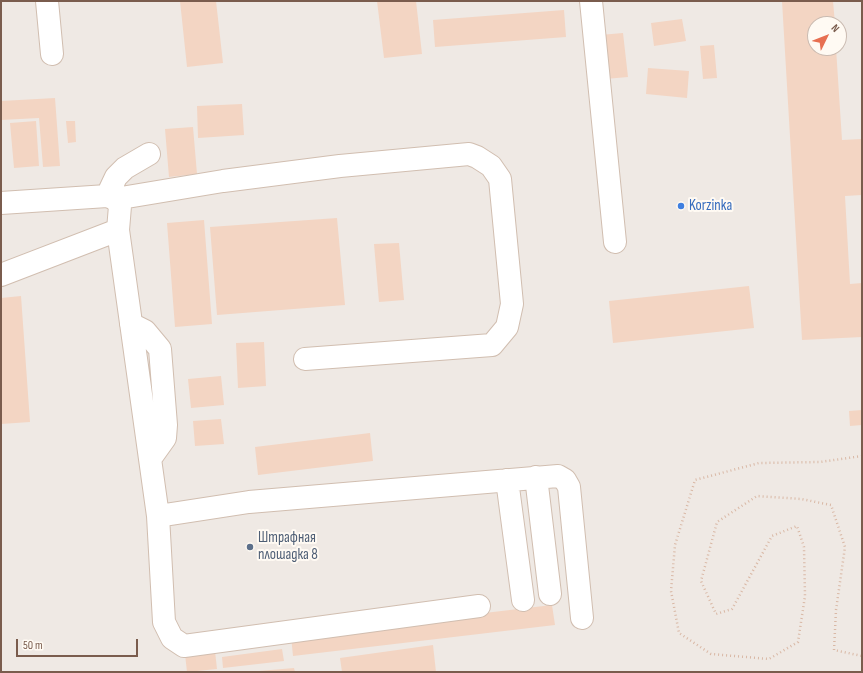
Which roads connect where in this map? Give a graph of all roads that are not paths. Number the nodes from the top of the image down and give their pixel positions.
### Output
1 (47, 1) edge
2 (591, 1) edge
3 (52, 54) dead end
4 (149, 154) dead end
5 (111, 197) junction
6 (1, 203) edge
7 (118, 230) junction
8 (615, 242) dead end
9 (1, 275) edge
10 (305, 359) dead end
11 (536, 477) junction
12 (507, 480) junction
13 (158, 516) junction
14 (550, 594) dead end
15 (523, 600) dead end
16 (479, 606) dead end
17 (582, 618) dead end

1 - 3 lane
2 - 8 lane
4 - 5 lane
5 - 6 lane
5 - 7 lane
5 - 10 lane
7 - 9 lane
7 - 13 lane
11 - 12 lane
11 - 14 lane
11 - 17 lane
12 - 13 lane
12 - 15 lane
13 - 16 lane

